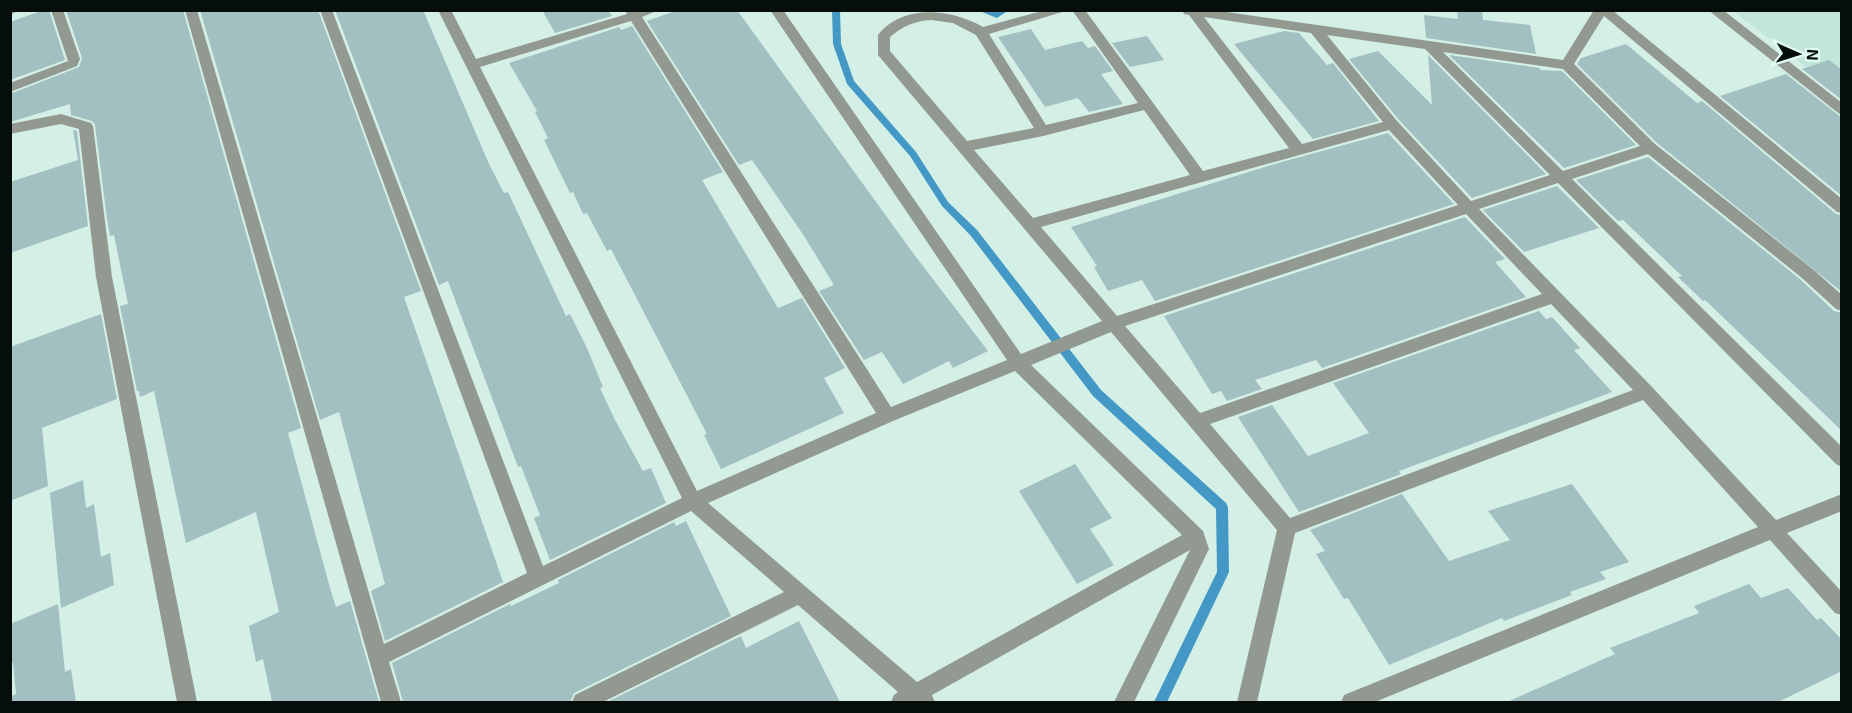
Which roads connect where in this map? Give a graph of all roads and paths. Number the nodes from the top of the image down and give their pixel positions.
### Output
1 (57, 10) edge
2 (191, 10) edge
3 (326, 10) edge
4 (444, 10) edge
5 (653, 10) edge
6 (776, 10) edge
7 (1063, 10) edge
8 (1078, 10) edge
9 (1603, 10) edge
10 (1714, 10) edge
11 (1187, 11) edge
12 (633, 13) edge
13 (1314, 29) junction
14 (981, 32) junction
15 (1429, 45) junction
16 (472, 65) junction
17 (1567, 65) junction
18 (10, 88) edge
19 (1147, 105) junction
20 (1842, 111) edge
21 (1392, 124) junction
22 (10, 129) edge
23 (1043, 131) junction
24 (963, 147) junction
25 (1650, 148) junction
26 (1299, 150) junction
27 (1200, 177) junction
28 (1560, 177) junction
29 (1468, 207) junction
30 (1842, 208) edge
31 (1029, 225) junction
32 (1555, 296) junction
33 (1842, 305) edge
34 (1115, 323) junction
35 (1018, 363) junction
36 (1646, 392) junction
37 (887, 416) junction
38 (1198, 421) junction
39 (1842, 459) edge
40 (693, 501) junction
41 (1842, 502) edge
42 (1287, 528) junction
43 (1771, 530) junction
44 (1196, 537) junction
45 (538, 577) junction
46 (800, 594) junction
47 (1842, 606) edge
48 (378, 657) junction
49 (914, 700) edge
50 (187, 702) edge
51 (391, 702) edge
52 (582, 702) edge
53 (1124, 702) edge
54 (1247, 702) edge
55 (1351, 702) edge

1 - 18 lane
2 - 48 street
3 - 45 street
4 - 16 street
5 - 12 street
6 - 35 street
7 - 14 street
8 - 19 street
9 - 17 street
9 - 30 street
10 - 20 street
11 - 13 street
11 - 26 street
12 - 16 street
12 - 37 street
13 - 15 street
13 - 21 street
14 - 23 street
14 - 24 street
15 - 17 street
15 - 28 street
16 - 40 street
17 - 25 street
19 - 23 street
19 - 27 street
21 - 26 street
21 - 29 street
22 - 50 street
23 - 24 street
24 - 31 street
25 - 28 street
25 - 33 street
26 - 27 street
27 - 31 street
28 - 29 street
28 - 39 street
29 - 32 street
29 - 34 street
31 - 34 street
32 - 36 street
32 - 38 street
34 - 35 street
34 - 38 street
35 - 37 street
35 - 44 street
36 - 42 street
36 - 43 street
37 - 40 street
38 - 42 street
40 - 45 street
40 - 46 street
41 - 43 street
42 - 54 street
43 - 47 street
43 - 55 street
44 - 49 street
44 - 53 street
45 - 48 street
46 - 49 street
46 - 52 street
48 - 51 street

